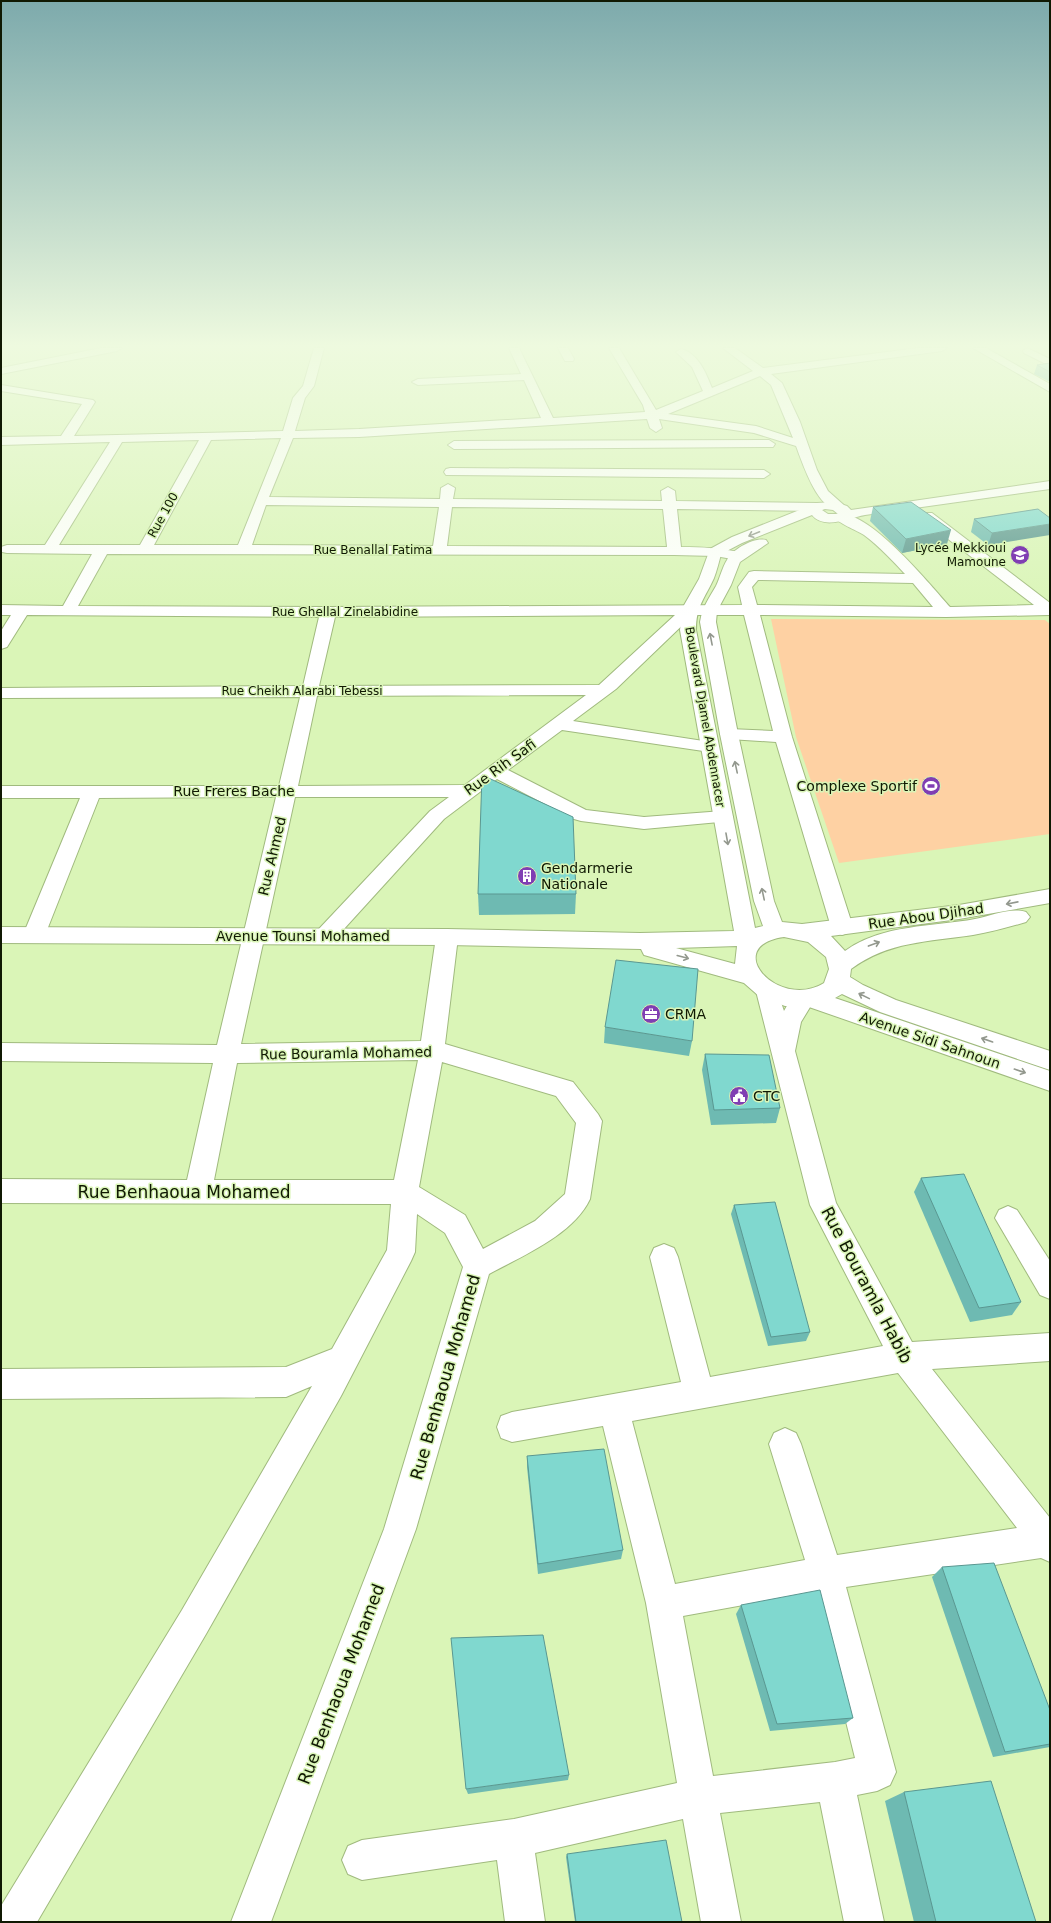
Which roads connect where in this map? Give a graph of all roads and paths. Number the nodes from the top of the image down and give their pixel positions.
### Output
1 (206, 438) junction
2 (213, 438) edge
3 (287, 438) edge
4 (455, 438) edge
5 (658, 438) edge
6 (781, 438) edge
7 (800, 438) edge
8 (118, 439) junction
9 (66, 440) joint
10 (3, 444) edge
11 (659, 444) junction
12 (802, 444) junction
13 (454, 445) junction
14 (450, 472) junction
15 (664, 473) junction
16 (764, 474) dead end
17 (1005, 482) junction
18 (1050, 482) edge
19 (972, 487) junction
20 (1016, 490) junction
21 (984, 495) junction
22 (261, 501) junction
23 (446, 503) junction
24 (911, 504) junction
25 (670, 505) junction
26 (829, 508) junction
27 (7, 549) dead end
28 (49, 549) junction
29 (102, 549) junction
30 (144, 550) junction
31 (243, 550) junction
32 (439, 551) junction
33 (674, 551) junction
34 (715, 552) junction
35 (738, 556) junction
36 (916, 579) junction
37 (1, 610) edge
38 (22, 610) junction
39 (68, 610) junction
40 (752, 610) junction
41 (1049, 610) edge
42 (688, 611) junction
43 (709, 611) junction
44 (328, 612) junction
45 (946, 612) junction
46 (1, 644) edge
47 (603, 690) junction
48 (310, 691) junction
49 (1, 693) edge
50 (558, 724) junction
51 (729, 734) junction
52 (783, 737) junction
53 (710, 747) junction
54 (495, 771) junction
55 (287, 791) junction
56 (467, 791) junction
57 (1, 792) edge
58 (92, 792) junction
59 (723, 817) junction
60 (1050, 896) edge
61 (1050, 910) edge
62 (842, 927) junction
63 (775, 930) junction
64 (802, 932) junction
65 (1, 935) edge
66 (34, 935) junction
67 (254, 936) junction
68 (325, 936) junction
69 (447, 937) junction
70 (604, 940) junction
71 (749, 941) junction
72 (840, 973) junction
73 (759, 984) junction
74 (807, 999) junction
75 (432, 1050) junction
76 (1, 1052) edge
77 (227, 1054) junction
78 (783, 1054) junction
79 (1050, 1061) edge
80 (1050, 1081) edge
81 (1, 1191) edge
82 (198, 1192) junction
83 (405, 1192) junction
84 (1008, 1218) dead end
85 (664, 1257) dead end
86 (477, 1266) junction
87 (1050, 1286) edge
88 (1050, 1348) edge
89 (904, 1357) junction
90 (342, 1360) junction
91 (1, 1384) edge
92 (699, 1394) junction
93 (614, 1409) junction
94 (512, 1427) dead end
95 (785, 1444) dead end
96 (1049, 1542) edge
97 (826, 1573) junction
98 (663, 1603) junction
99 (835, 1781) junction
100 (698, 1797) junction
101 (514, 1838) junction
102 (362, 1860) dead end
103 (14, 1922) edge
104 (251, 1922) edge
105 (525, 1922) edge
106 (721, 1922) edge
107 (864, 1922) edge

1 - 2 street
1 - 8 street
1 - 30 street, Rue 100
3 - 22 street
4 - 13 street
5 - 11 street
6 - 12 street
7 - 12 street
8 - 9 street
8 - 28 street
9 - 10 street
11 - 12 street
11 - 13 street
11 - 15 street
12 - 26 street
13 - 14 street
14 - 15 street
14 - 23 street
15 - 16 street
15 - 25 street
17 - 18 street
17 - 19 street
17 - 20 street
18 - 20 street
19 - 21 street
19 - 26 street
20 - 21 street
21 - 24 street
22 - 23 street
22 - 31 street
23 - 25 street
23 - 32 street
24 - 26 street
24 - 41 street
25 - 26 street
25 - 33 street
26 -> 34 street
26 - 35 street
26 - 36 street
27 - 28 street, Rue Benallal Fatima
28 - 29 street, Rue Benallal Fatima
29 - 30 street, Rue Benallal Fatima
29 - 39 street
30 - 31 street, Rue Benallal Fatima
31 - 32 street, Rue Benallal Fatima
32 - 33 street, Rue Benallal Fatima
33 - 34 street, Rue Benallal Fatima
34 - 35 street, Rue Benallal Fatima
34 - 42 street, Boulevard Djamel Abdennacer
35 - 43 street, Boulevard Djamel Abdennacer
36 - 40 street
36 - 45 street
37 - 38 street, Rue Ghellal Zinelabidine
38 - 39 street, Rue Ghellal Zinelabidine
38 - 46 street
39 - 44 street, Rue Ghellal Zinelabidine
40 - 43 street, Rue Ghellal Zinelabidine
40 - 45 street, Rue Ghellal Zinelabidine
40 - 52 street
41 - 45 street, Rue Ghellal Zinelabidine
42 - 43 street, Rue Ghellal Zinelabidine
42 - 44 street, Rue Ghellal Zinelabidine
42 - 47 street, Rue Rih Safi
42 - 53 street, Boulevard Djamel Abdennacer
51 -> 43 street, Boulevard Djamel Abdennacer
44 - 48 street, Rue Ahmed
47 - 48 street, Rue Cheikh Alarabi Tebessi
47 - 50 street, Rue Rih Safi
48 - 49 street, Rue Cheikh Alarabi Tebessi
48 - 55 street, Rue Ahmed
50 - 53 street
50 - 54 street, Rue Rih Safi
51 - 52 street
63 -> 51 street, Boulevard Djamel Abdennacer
52 - 62 street
53 - 59 street, Boulevard Djamel Abdennacer
54 - 56 street, Rue Rih Safi
54 - 59 street
55 - 56 street, Rue Freres Bache
55 - 58 street, Rue Freres Bache
55 - 67 street, Rue Ahmed
56 - 68 street, Rue Rih Safi
57 - 58 street, Rue Freres Bache
58 - 66 street
59 -> 71 street, Boulevard Djamel Abdennacer
60 -> 62 street, Rue Abou Djihad
72 -> 61 street, Rue Abou Djihad
62 - 64 street, Rue Abou Djihad
63 - 64 street
63 - 71 street
64 - 72 street
65 - 66 street, Avenue Tounsi Mohamed
66 - 67 street, Avenue Tounsi Mohamed
67 - 68 street, Avenue Tounsi Mohamed
67 - 77 street, Rue Ahmed
68 - 69 street, Avenue Tounsi Mohamed
69 - 70 street, Avenue Tounsi Mohamed
69 - 75 street
70 - 71 street, Avenue Tounsi Mohamed
70 -> 73 street, Avenue Tounsi Mohamed
71 - 73 street
72 - 74 street
79 -> 72 street, Avenue Sidi Sahnoun
73 - 74 street
73 - 78 street, Rue Bouramla Habib
74 - 78 street
74 -> 80 street, Avenue Sidi Sahnoun
75 - 77 street, Rue Bouramla Mohamed
75 - 83 street
75 - 86 street, Rue Bouramla Mohamed
76 - 77 street, Rue Bouramla Mohamed
77 - 82 street, Rue Ahmed
78 - 89 street, Rue Bouramla Habib
81 - 82 street, Rue Benhaoua Mohamed
82 - 83 street, Rue Benhaoua Mohamed
83 - 86 street, Rue Benhaoua Mohamed
83 - 90 street
84 - 87 street
85 - 92 street
86 - 104 street, Rue Benhaoua Mohamed
88 - 89 street
89 - 92 street
89 - 96 street, Rue Bouramla Habib
90 - 91 street
90 - 103 street
92 - 93 street
93 - 94 street
93 - 98 street
95 - 97 street
96 - 97 street
97 - 98 street
97 - 99 street
98 - 100 street
99 - 100 street
99 - 107 street
100 - 101 street
100 - 106 street
101 - 102 street
101 - 105 street

